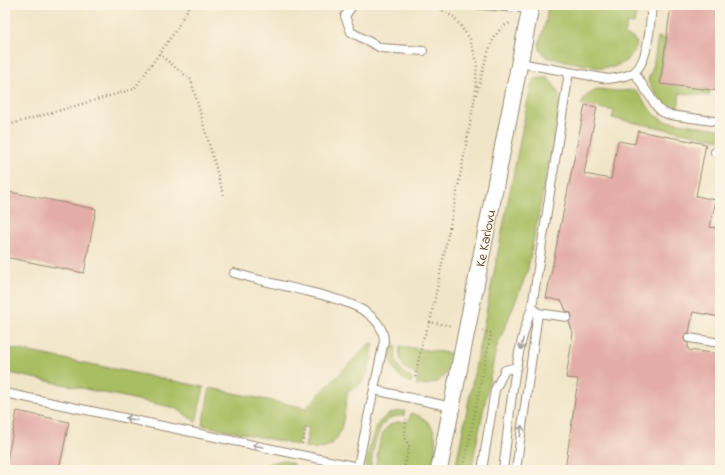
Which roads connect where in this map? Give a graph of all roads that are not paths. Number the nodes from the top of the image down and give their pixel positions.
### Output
1 (353, 5) edge
2 (481, 5) edge
3 (652, 5) edge
4 (531, 7) edge
5 (423, 51) dead end
6 (520, 63) junction
7 (569, 72) junction
8 (634, 72) junction
9 (720, 122) edge
10 (234, 273) dead end
11 (535, 310) junction
12 (567, 317) dead end
13 (689, 338) dead end
14 (720, 343) edge
15 (517, 367) junction
16 (374, 390) junction
17 (5, 393) edge
18 (452, 406) junction
19 (357, 468) edge
20 (439, 470) edge
21 (482, 470) edge
22 (503, 470) edge
23 (516, 470) edge

1 - 5 lane
2 - 4 lane
3 - 8 lane
4 - 6 street, Ke Karlovu
6 - 7 lane
6 - 18 street, Ke Karlovu
7 - 8 lane
7 - 11 lane
8 - 9 lane
10 - 16 lane
11 - 12 lane
11 -> 15 lane
23 -> 11 lane
13 - 14 lane
15 - 21 lane
15 - 22 lane
16 - 18 lane
16 - 19 lane
19 -> 17 lane
18 - 20 street, Ke Karlovu

